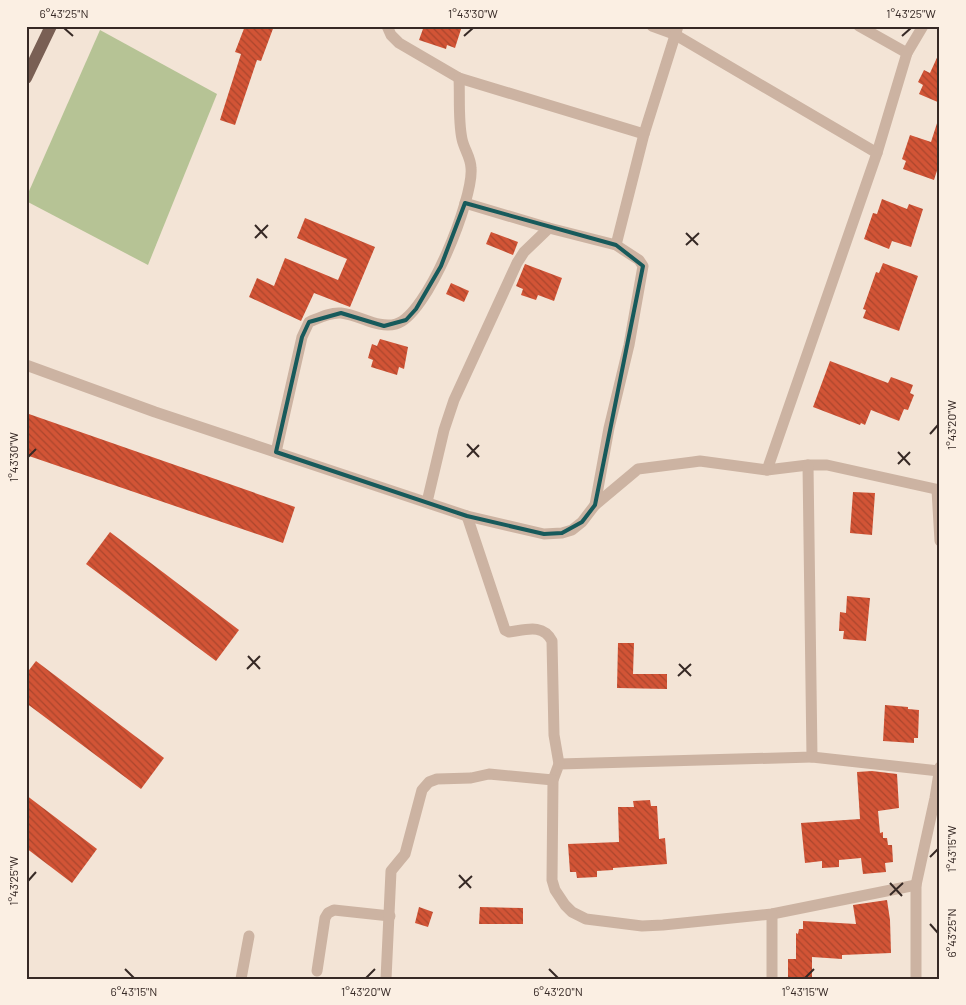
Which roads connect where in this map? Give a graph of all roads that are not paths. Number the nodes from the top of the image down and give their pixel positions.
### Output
1 (51, 26) edge
2 (388, 26) edge
3 (652, 26) edge
4 (859, 26) edge
5 (923, 26) edge
6 (676, 30) edge
7 (907, 53) junction
8 (26, 78) edge
9 (459, 78) junction
10 (644, 134) junction
11 (877, 153) junction
12 (465, 203) junction
13 (549, 228) junction
14 (616, 245) junction
15 (26, 365) edge
16 (276, 452) junction
17 (808, 465) junction
18 (767, 470) junction
19 (938, 490) edge
20 (427, 502) junction
21 (595, 505) junction
22 (467, 516) junction
23 (940, 541) edge
24 (812, 757) junction
25 (559, 764) junction
26 (940, 767) edge
27 (939, 771) edge
28 (552, 780) junction
29 (937, 798) edge
30 (916, 885) junction
31 (772, 914) junction
32 (390, 916) junction
33 (249, 936) dead end
34 (317, 971) dead end
35 (241, 979) edge
36 (386, 979) edge
37 (772, 979) edge
38 (916, 979) edge

1 - 8 main road
2 - 9 street
3 - 6 street
4 - 7 street
5 - 7 street
6 - 10 street
6 - 11 street
7 - 11 street
9 - 10 street
9 - 12 street
10 - 14 street
11 - 18 street
12 - 13 street
12 - 16 street
13 - 14 street
13 - 20 street
14 - 21 street
15 - 16 street
16 - 20 street
17 - 18 street
17 - 19 street
17 - 24 street
18 - 21 street
19 - 23 street
20 - 22 street
21 - 22 street
22 - 25 street
24 - 25 street
24 - 27 street
25 - 28 street
26 - 27 street
27 - 29 street
28 - 31 street
28 - 32 street
29 - 30 street
30 - 31 street
30 - 38 street
31 - 37 street
32 - 34 street
32 - 36 street
33 - 35 street

